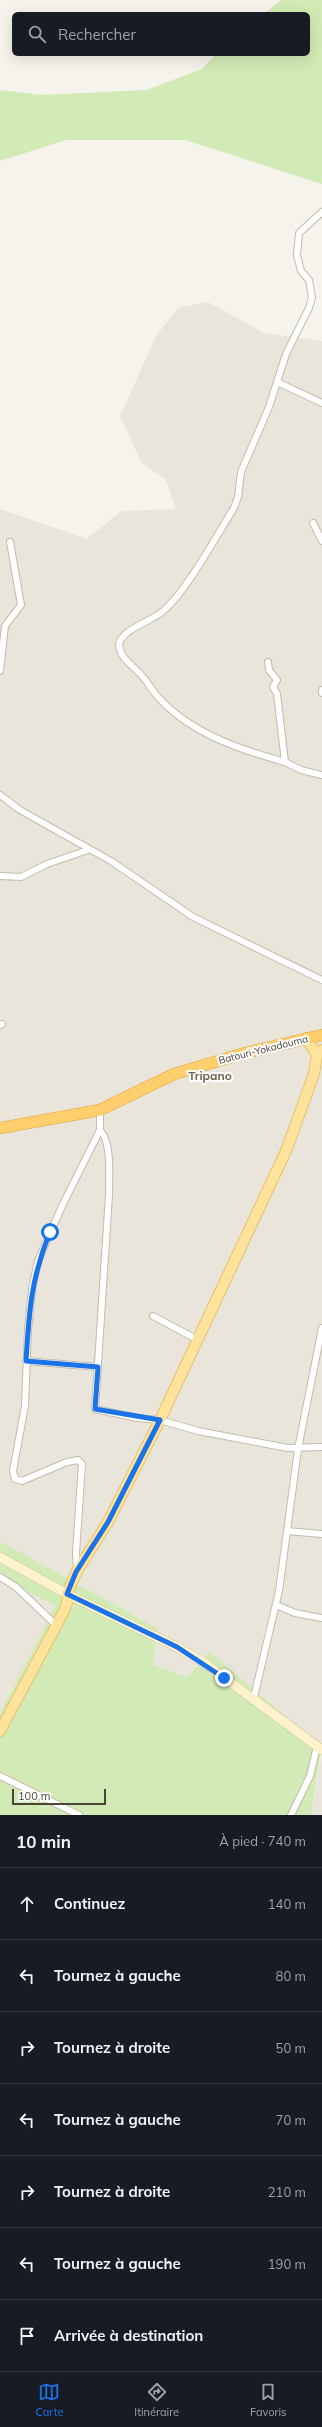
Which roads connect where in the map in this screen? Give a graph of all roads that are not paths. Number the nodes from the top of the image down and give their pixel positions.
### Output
1 (322, 212) edge
2 (277, 382) junction
3 (322, 403) edge
4 (313, 523) dead end
5 (322, 541) edge
6 (10, 542) dead end
7 (268, 662) dead end
8 (0, 671) edge
9 (285, 762) junction
10 (322, 775) edge
11 (0, 795) edge
12 (88, 850) junction
13 (0, 876) edge
14 (322, 980) edge
15 (322, 1036) edge
16 (306, 1038) junction
17 (320, 1052) edge
18 (100, 1110) junction
19 (0, 1128) edge
20 (100, 1130) junction
21 (153, 1316) dead end
22 (322, 1328) edge
23 (198, 1340) junction
24 (26, 1361) junction
25 (98, 1367) junction
26 (160, 1420) junction
27 (322, 1447) edge
28 (298, 1449) junction
29 (286, 1531) junction
30 (322, 1534) edge
31 (0, 1557) edge
32 (76, 1572) junction
33 (0, 1577) edge
34 (67, 1594) junction
35 (276, 1605) junction
36 (322, 1618) edge
37 (56, 1625) junction
38 (253, 1701) junction
39 (0, 1732) edge
40 (319, 1748) edge
41 (0, 1776) edge
42 (79, 1815) edge
43 (291, 1815) edge

1 - 2 street
2 - 3 street
2 - 9 street
4 - 5 street
6 - 8 street
7 - 9 street
9 - 10 street
11 - 12 street
12 - 13 street
12 - 14 street
15 - 16 highway, Batouri-Yokadouma
16 - 17 main road
16 - 18 highway, Batouri-Yokadouma
17 - 23 main road
18 - 19 highway, Batouri-Yokadouma
18 - 20 street
20 - 24 street
20 - 25 street
21 - 23 street
22 - 28 street
23 - 26 main road
24 - 25 street
24 - 32 street
25 - 26 street
26 - 28 street
26 - 32 main road
27 - 28 street
28 - 29 street
29 - 30 street
29 - 35 street
31 - 34 street
32 - 34 main road
33 - 37 street
34 - 37 main road
34 - 38 street
35 - 36 street
35 - 38 street
37 - 39 main road
38 - 40 street
40 - 43 street
41 - 42 street

